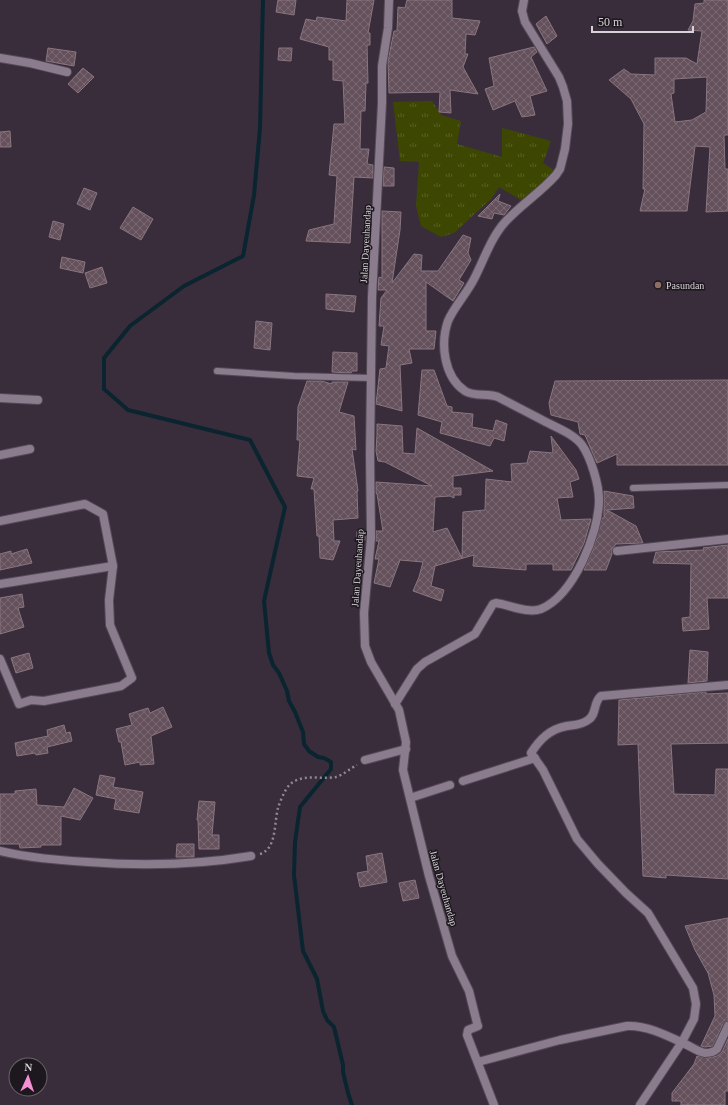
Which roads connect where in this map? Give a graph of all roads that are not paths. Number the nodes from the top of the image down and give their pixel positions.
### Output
1 (389, 0) edge
2 (524, 0) edge
3 (0, 58) edge
4 (67, 72) dead end
5 (217, 371) dead end
6 (371, 378) junction
7 (0, 398) edge
8 (38, 400) dead end
9 (30, 449) dead end
10 (0, 455) edge
11 (728, 485) edge
12 (633, 488) dead end
13 (0, 521) edge
14 (728, 539) edge
15 (617, 551) dead end
16 (113, 566) junction
17 (0, 584) edge
18 (0, 659) edge
19 (728, 686) edge
20 (397, 707) junction
21 (406, 745) junction
22 (535, 758) junction
23 (365, 760) road end
24 (463, 781) dead end
25 (450, 785) dead end
26 (410, 798) junction
27 (0, 851) edge
28 (251, 856) road end
29 (728, 1026) edge
30 (685, 1043) junction
31 (478, 1062) junction
32 (494, 1105) edge
33 (640, 1105) edge

1 - 6 street, Jalan Dayeuhandap
2 - 20 street
3 - 4 street
5 - 6 lane
6 - 20 street, Jalan Dayeuhandap
7 - 8 street
9 - 10 street
11 - 12 lane
13 - 16 street
14 - 15 street
16 - 17 street
16 - 18 street
19 - 22 street
20 - 21 street, Jalan Dayeuhandap
21 - 23 street
21 - 26 street, Jalan Dayeuhandap
22 - 24 street
22 - 30 street
25 - 26 street
26 - 31 street, Jalan Dayeuhandap
27 - 28 street
29 - 30 street
30 - 31 street
30 - 33 street
31 - 32 street, Jalan Dayeuhandap

